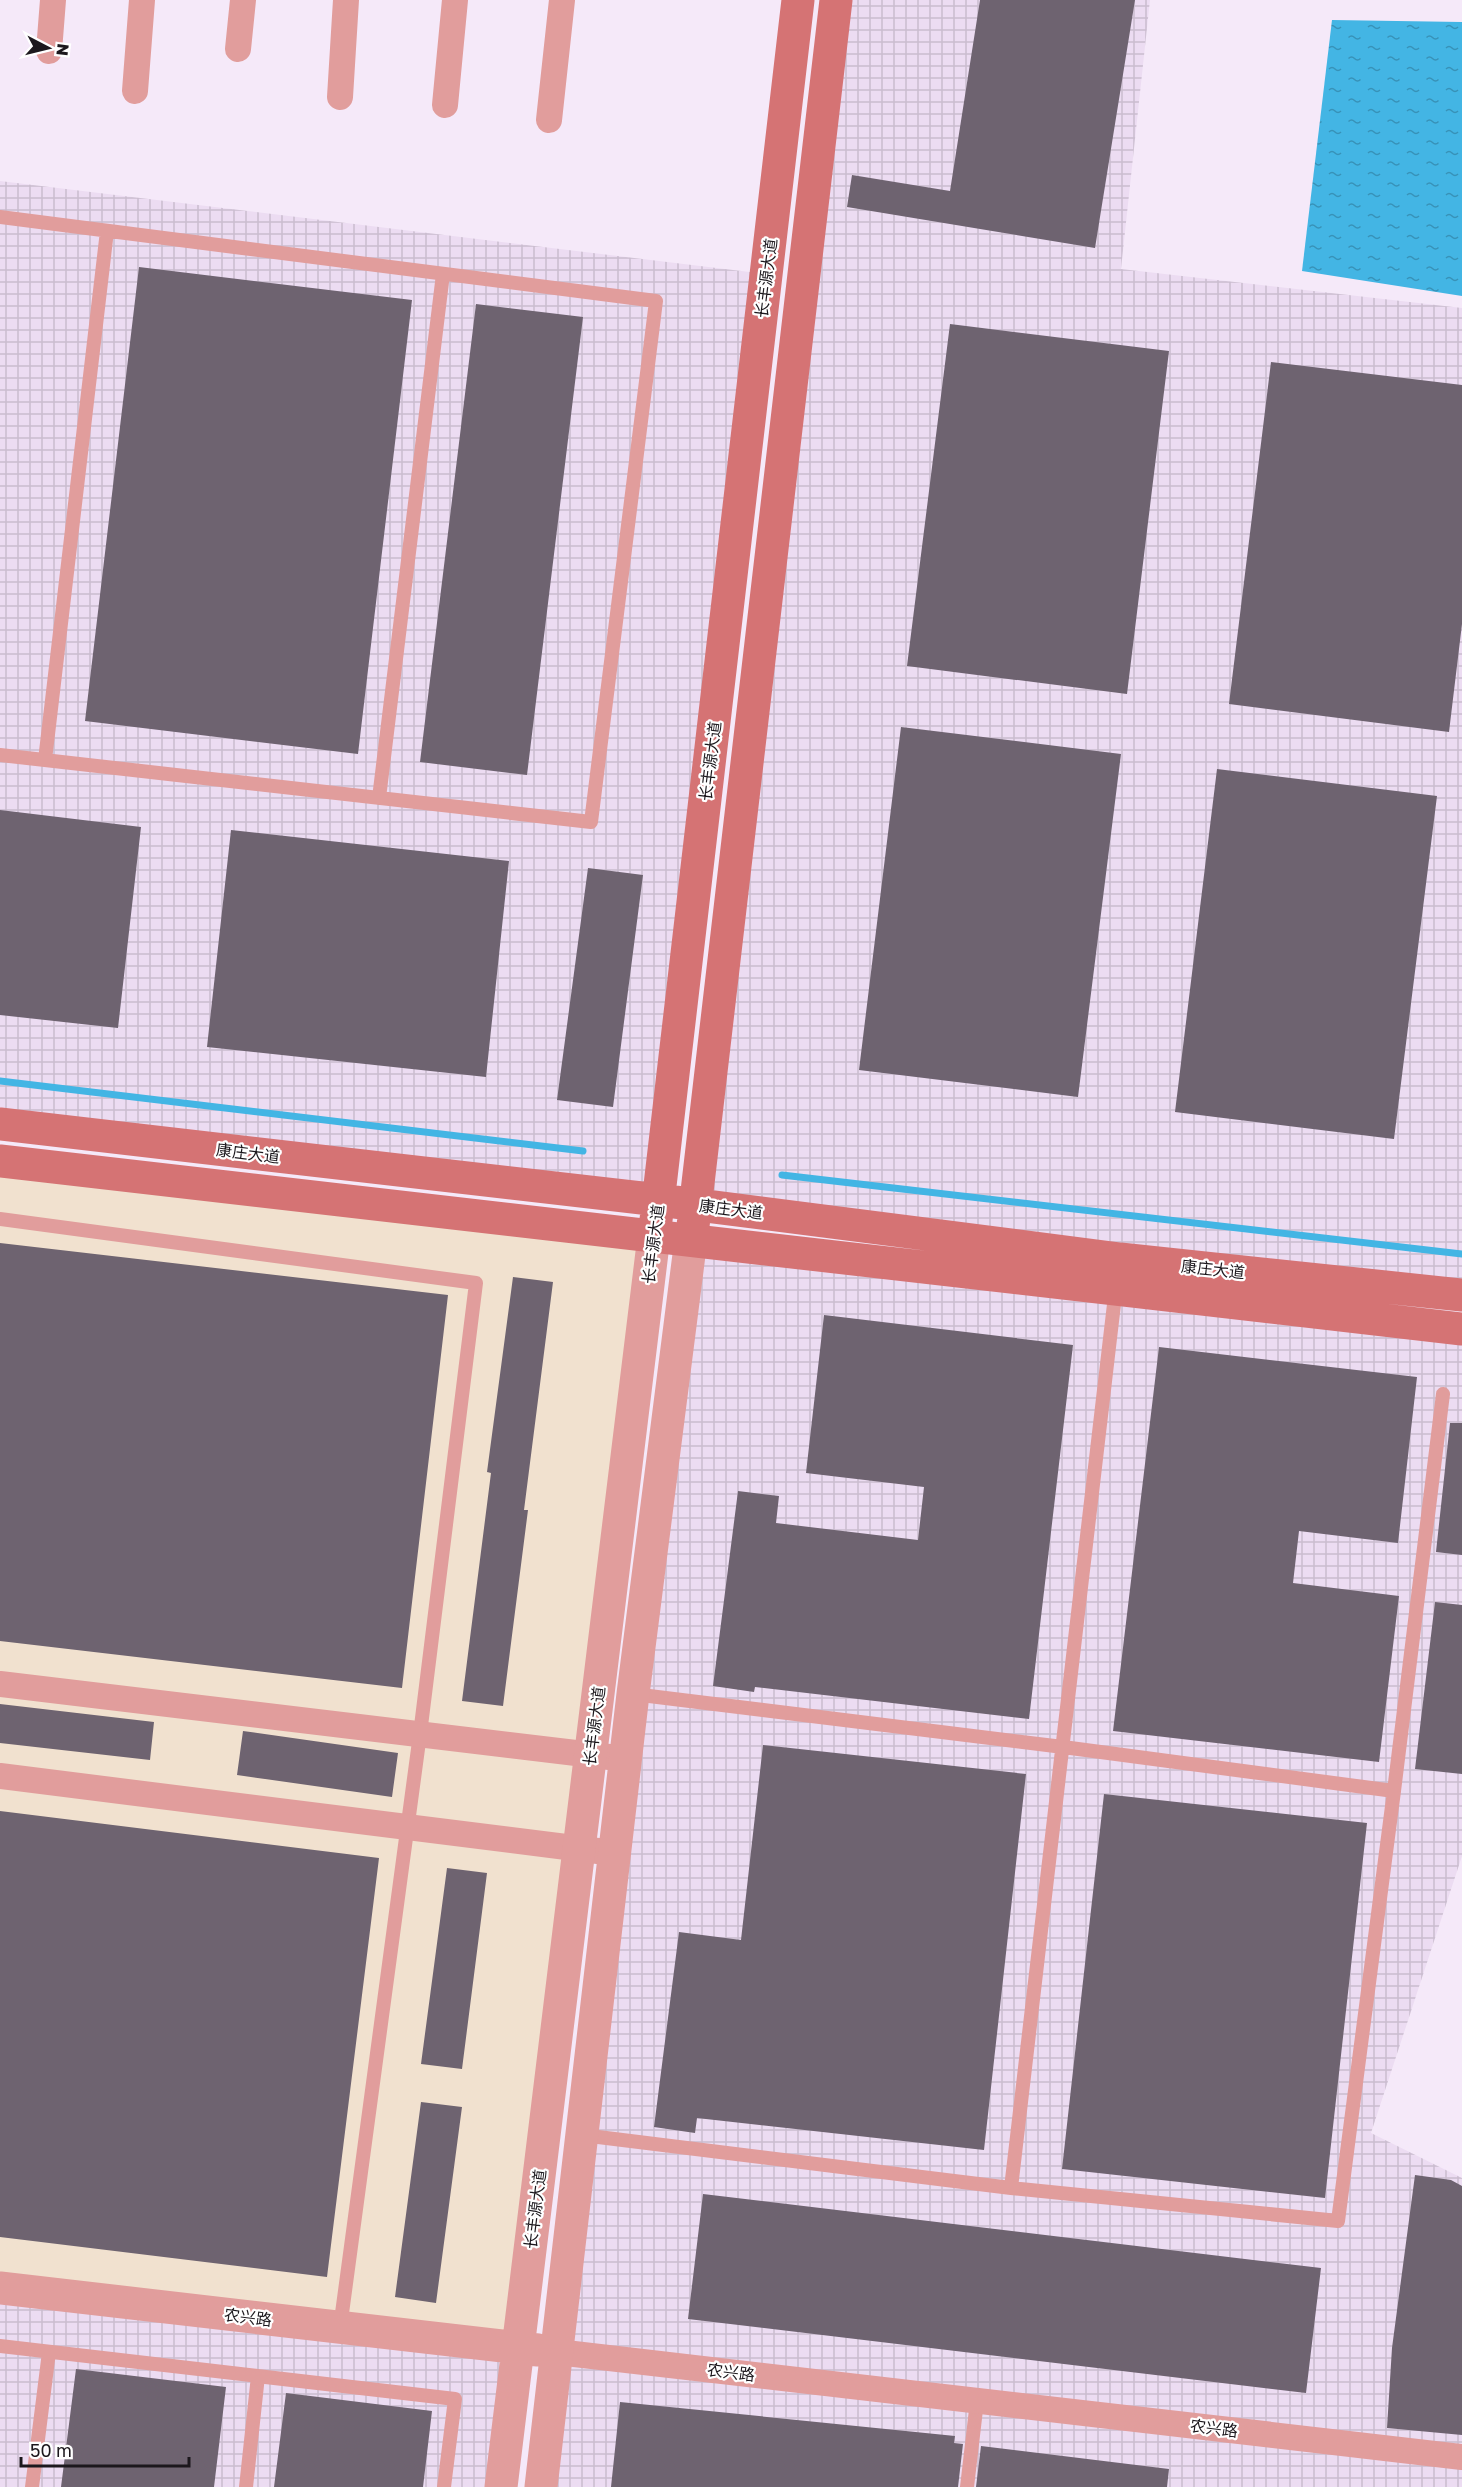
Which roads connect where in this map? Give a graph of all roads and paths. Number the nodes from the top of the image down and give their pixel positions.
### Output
1 (52, 0) edge
2 (142, 0) edge
3 (243, 0) edge
4 (346, 0) edge
5 (455, 0) edge
6 (562, 0) edge
7 (798, 0) edge
8 (836, 0) edge
9 (238, 49) dead end
10 (49, 51) dead end
11 (135, 91) dead end
12 (340, 97) dead end
13 (445, 105) dead end
14 (549, 120) dead end
15 (0, 217) edge
16 (107, 231) junction
17 (443, 274) junction
18 (0, 755) edge
19 (45, 760) junction
20 (379, 798) junction
21 (0, 1124) edge
22 (0, 1161) edge
23 (659, 1200) junction
24 (696, 1204) junction
25 (0, 1219) edge
26 (654, 1236) junction
27 (691, 1239) junction
28 (1118, 1274) junction
29 (1462, 1295) edge
30 (1462, 1329) edge
31 (1443, 1394) dead end
32 (0, 1684) edge
33 (633, 1694) junction
34 (420, 1734) junction
35 (1063, 1747) junction
36 (591, 1754) junction
37 (626, 1759) junction
38 (0, 1776) edge
39 (1394, 1791) junction
40 (408, 1827) junction
41 (579, 1848) junction
42 (615, 1853) junction
43 (582, 2135) junction
44 (1011, 2188) junction
45 (0, 2288) edge
46 (340, 2328) junction
47 (0, 2346) edge
48 (518, 2348) junction
49 (49, 2352) junction
50 (557, 2352) junction
51 (258, 2376) junction
52 (977, 2401) junction
53 (1462, 2457) edge
54 (33, 2487) edge
55 (246, 2487) edge
56 (444, 2487) edge
57 (501, 2487) edge
58 (542, 2487) edge
59 (967, 2487) edge

1 - 10 street
2 - 11 street
3 - 9 street
4 - 12 street
5 - 13 street
6 - 14 street
7 - 23 main road, 长丰源大道
8 - 24 main road
15 - 16 lane
16 - 17 lane
16 - 19 lane
17 - 20 lane
17 - 20 lane
18 - 19 lane
19 - 20 lane
21 - 23 main road, 康庄大道
22 - 26 main road, 康庄大道
23 - 24 main road, 康庄大道
23 - 26 main road, 长丰源大道
24 - 27 main road
24 - 28 main road, 康庄大道
25 - 34 lane
26 - 27 main road, 康庄大道
26 - 36 street, 长丰源大道
27 - 28 main road, 康庄大道
27 - 33 street
28 - 29 main road, 康庄大道
28 - 30 main road, 康庄大道
28 - 35 lane
31 - 39 lane
32 - 34 street
33 - 35 lane
33 - 37 street
34 - 36 street
34 - 40 lane
35 - 39 lane
35 - 44 lane
36 - 37 street
36 - 41 street, 长丰源大道
37 - 42 street
38 - 40 street
39 - 44 lane
40 - 41 street
40 - 46 lane
41 - 42 street
41 - 48 street, 长丰源大道
42 - 43 street
43 - 44 lane
43 - 50 street
45 - 46 street, 农兴路
46 - 48 street, 农兴路
47 - 49 lane
48 - 50 street, 农兴路
48 - 57 street, 长丰源大道
49 - 51 lane
49 - 54 lane
50 - 52 street, 农兴路
50 - 58 street
51 - 55 lane
51 - 56 lane
52 - 53 street, 农兴路
52 - 59 lane

